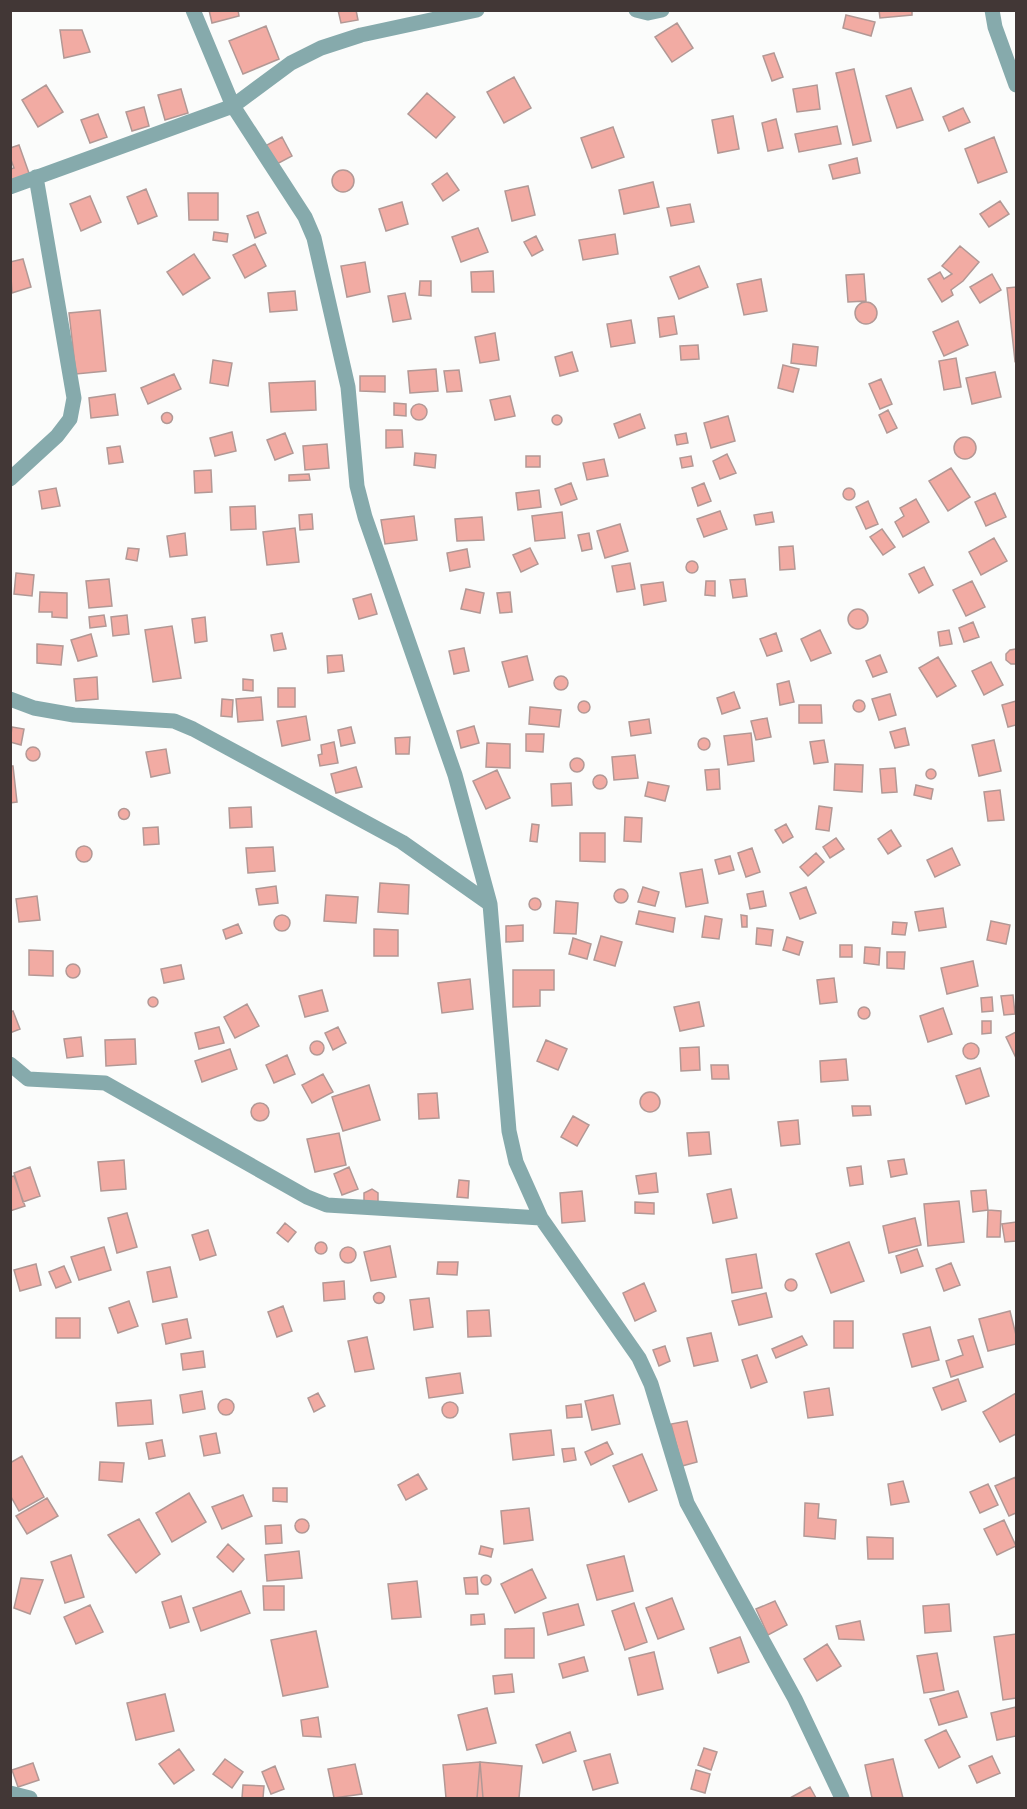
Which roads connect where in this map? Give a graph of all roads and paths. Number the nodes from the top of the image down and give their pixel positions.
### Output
1 (193, 10) edge
2 (477, 10) edge
3 (636, 10) edge
4 (662, 10) edge
5 (992, 10) edge
6 (1017, 85) edge
7 (233, 106) junction
8 (36, 177) junction
9 (10, 187) edge
10 (10, 479) edge
11 (10, 699) edge
12 (490, 904) junction
13 (10, 1064) edge
14 (541, 1218) junction
15 (10, 1793) edge
16 (30, 1798) edge
17 (842, 1798) edge

1 - 7 street
2 - 7 street
3 - 4 street
5 - 6 street
7 - 8 street
7 - 12 street
8 - 9 street
8 - 10 street
11 - 12 street
12 - 14 street
13 - 14 street
14 - 17 street
15 - 16 street

